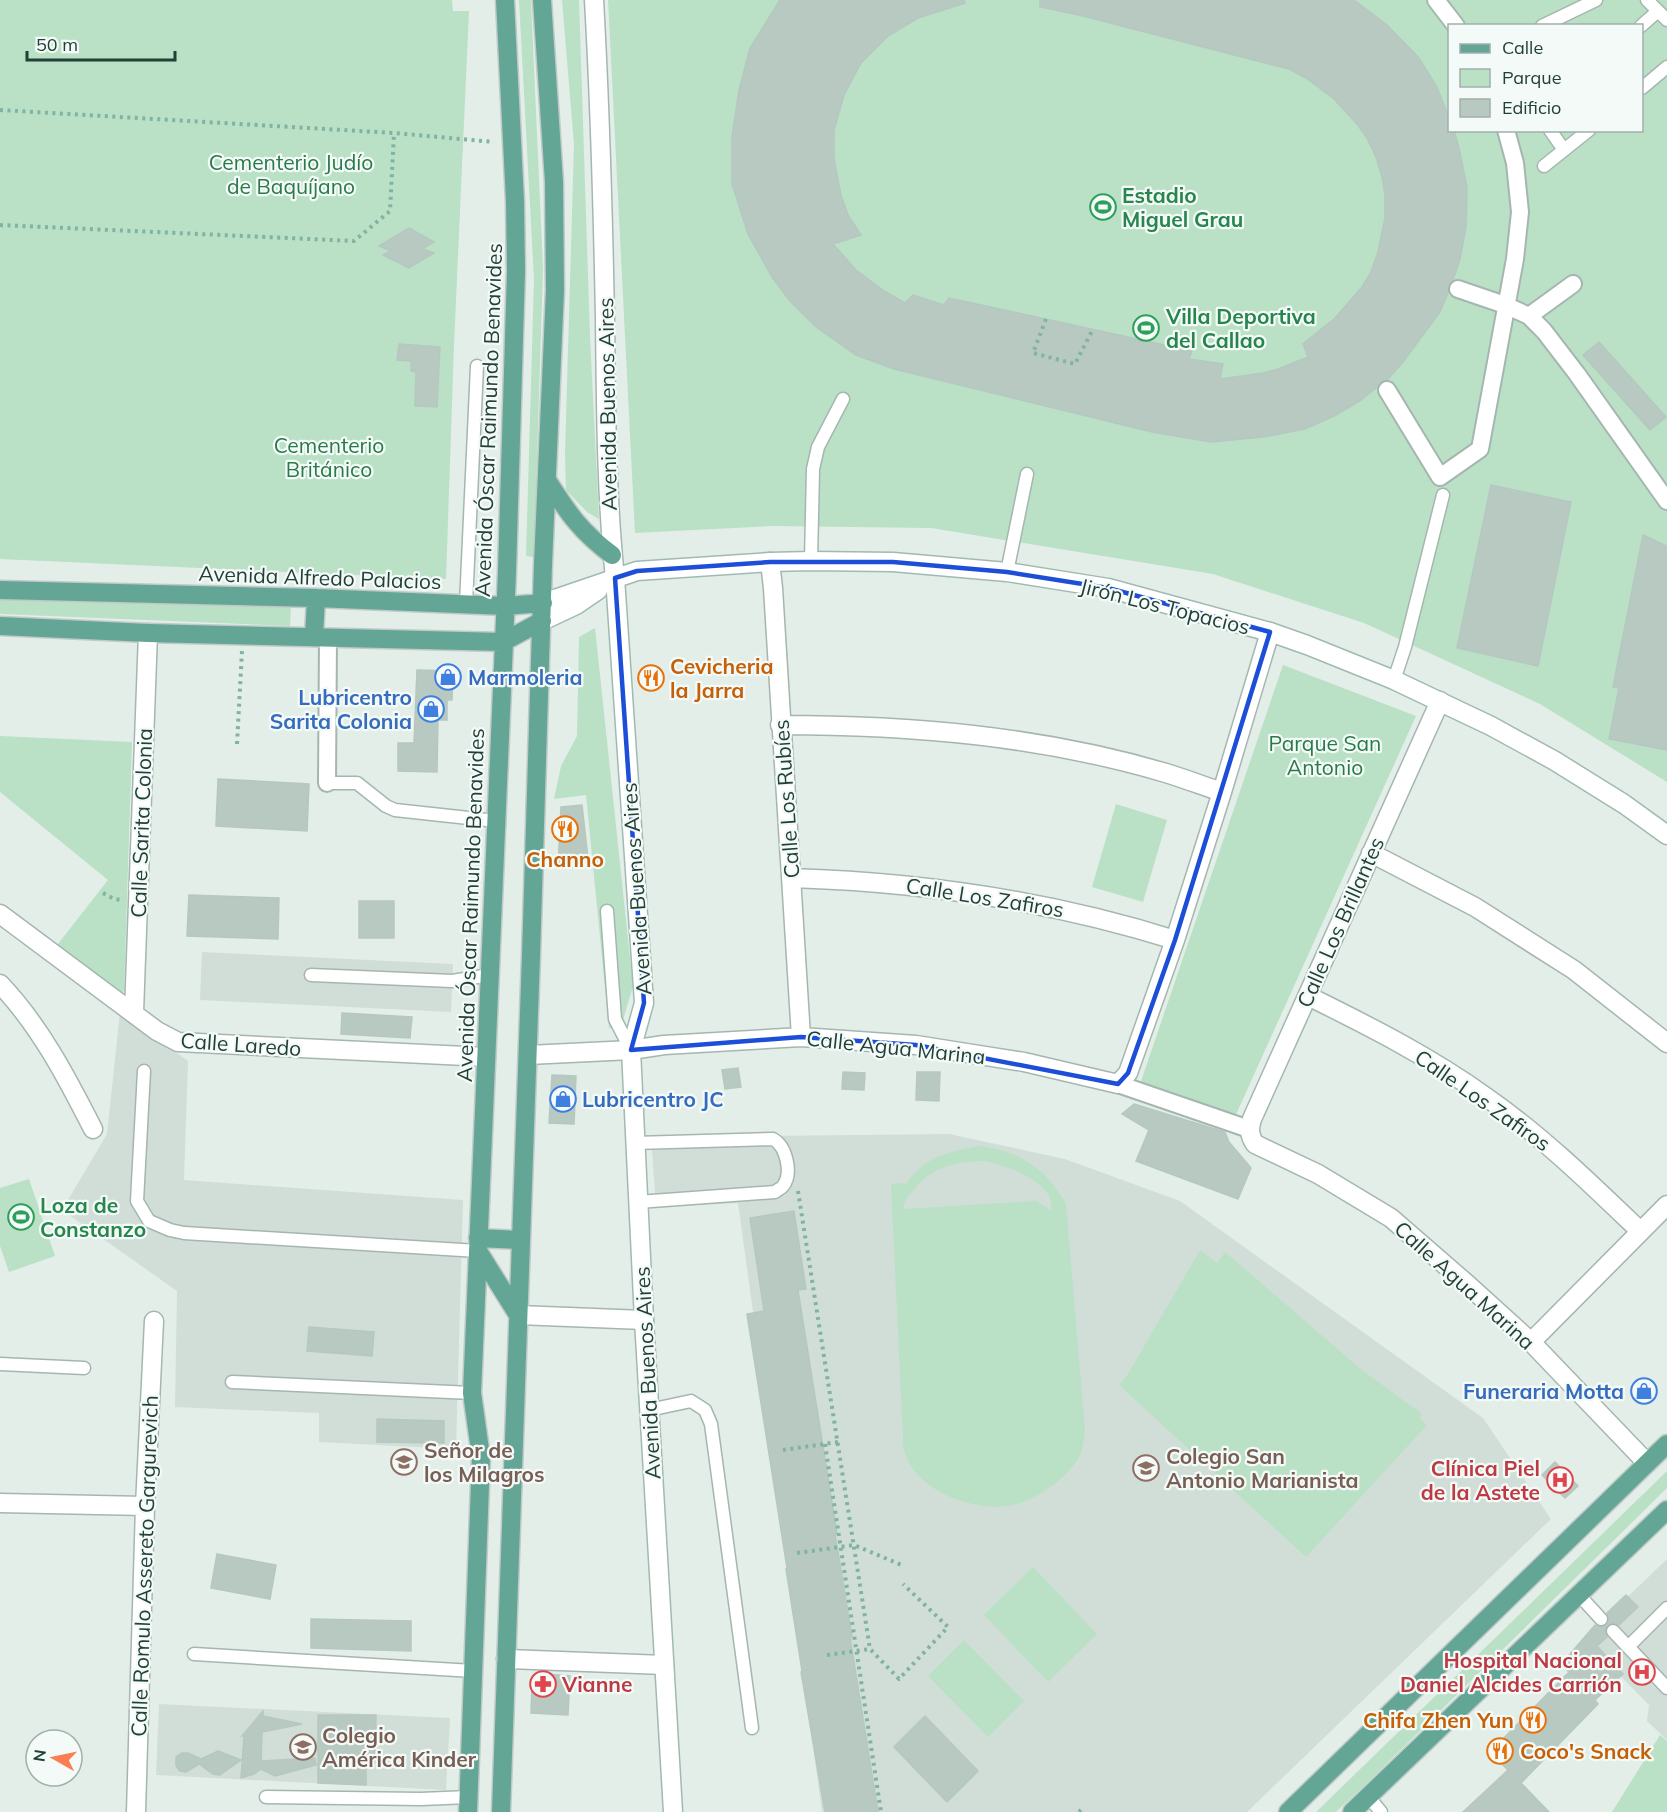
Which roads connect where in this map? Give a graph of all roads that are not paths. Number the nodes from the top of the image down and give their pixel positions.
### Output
1 (505, 0) edge
2 (542, 0) edge
3 (594, 0) edge
4 (1436, 0) edge
5 (1596, 0) edge
6 (1647, 0) edge
7 (1662, 16) edge
8 (1454, 24) edge
9 (1546, 24) edge
10 (1643, 25) edge
11 (1667, 67) edge
12 (1643, 86) edge
13 (1507, 132) edge
14 (1551, 132) edge
15 (1586, 132) edge
16 (1564, 150) junction
17 (1544, 166) dead end
18 (1573, 284) dead end
19 (1458, 289) dead end
20 (1506, 305) junction
21 (1529, 316) junction
22 (477, 366) dead end
23 (1387, 390) dead end
24 (843, 399) dead end
25 (1027, 474) dead end
26 (547, 480) junction
27 (1443, 495) dead end
28 (1667, 501) edge
29 (612, 555) junction
30 (811, 561) junction
31 (770, 562) junction
32 (1007, 572) junction
33 (615, 578) junction
34 (0, 590) edge
35 (316, 598) junction
36 (543, 603) junction
37 (466, 604) junction
38 (505, 606) junction
39 (542, 621) junction
40 (0, 626) edge
41 (1270, 632) junction
42 (148, 633) junction
43 (321, 638) junction
44 (503, 642) junction
45 (1394, 680) junction
46 (1440, 700) junction
47 (780, 725) junction
48 (327, 783) joint
49 (1222, 792) junction
50 (496, 821) junction
51 (1667, 835) edge
52 (1371, 853) junction
53 (791, 878) junction
54 (607, 911) dead end
55 (0, 914) edge
56 (1175, 940) junction
57 (311, 975) dead end
58 (490, 975) junction
59 (0, 984) edge
60 (1308, 996) junction
61 (134, 1012) junction
62 (801, 1037) junction
63 (1667, 1043) edge
64 (631, 1050) junction
65 (528, 1055) junction
66 (486, 1057) junction
67 (144, 1071) dead end
68 (1118, 1084) junction
69 (93, 1129) dead end
70 (1252, 1136) junction
71 (636, 1143) junction
72 (638, 1202) junction
73 (1667, 1205) edge
74 (1640, 1231) junction
75 (521, 1239) junction
76 (478, 1244) junction
77 (518, 1315) junction
78 (644, 1320) junction
79 (154, 1321) dead end
80 (1531, 1342) junction
81 (0, 1364) edge
82 (84, 1368) dead end
83 (232, 1382) dead end
84 (472, 1393) junction
85 (649, 1410) junction
86 (1667, 1444) edge
87 (1647, 1463) junction
88 (0, 1503) edge
89 (145, 1506) junction
90 (1667, 1510) edge
91 (1579, 1595) junction
92 (1667, 1608) edge
93 (1602, 1619) dead end
94 (1613, 1631) dead end
95 (1628, 1647) junction
96 (194, 1654) dead end
97 (506, 1659) junction
98 (664, 1665) junction
99 (473, 1671) junction
100 (1667, 1688) edge
101 (752, 1728) dead end
102 (1368, 1796) junction
103 (266, 1797) dead end
104 (468, 1805) edge
105 (136, 1812) edge
106 (501, 1812) edge
107 (673, 1812) edge
108 (1288, 1812) edge
109 (1352, 1812) edge
110 (1382, 1812) edge

1 - 38 main road, Avenida Óscar Raimundo Benavides
2 - 26 main road
3 - 29 street, Avenida Buenos Aires
4 - 8 street
5 - 9 lane
6 - 7 lane
7 - 10 lane
11 - 12 lane
13 - 20 street
14 - 16 lane
15 - 16 lane
16 - 17 lane
18 - 21 street
19 - 20 street
20 - 21 street
20 - 23 street
21 - 28 street
22 - 37 lane
24 - 30 lane
25 - 32 lane
26 - 29 main road
26 - 36 main road
27 - 45 lane
29 - 33 street, Avenida Buenos Aires
30 - 31 street, Jirón Los Topacios
30 - 32 street, Jirón Los Topacios
31 - 33 street, Jirón Los Topacios
31 - 47 street, Calle Los Rubíes
32 - 41 street, Jirón Los Topacios
33 - 36 street, Avenida Alfredo Palacios
33 - 39 street
33 - 64 street, Avenida Buenos Aires
34 - 35 main road, Avenida Alfredo Palacios
35 - 37 main road, Avenida Alfredo Palacios
35 - 43 main road
36 - 38 main road, Avenida Alfredo Palacios
36 - 39 main road
37 - 38 main road, Avenida Alfredo Palacios
38 - 44 main road, Avenida Óscar Raimundo Benavides
39 - 44 main road
39 - 65 main road
40 - 42 main road
41 - 45 street, Jirón Los Topacios
41 - 49 street
42 - 43 main road
42 - 61 street, Calle Sarita Colonia
43 - 44 main road
43 - 48 street
44 - 50 main road, Avenida Óscar Raimundo Benavides
45 - 46 street, Jirón Los Topacios
46 - 51 street, Jirón Los Topacios
46 - 52 street, Calle Los Brillantes
47 - 49 street
47 - 53 street, Calle Los Rubíes
48 - 50 lane
49 - 56 street
50 - 58 main road, Avenida Óscar Raimundo Benavides
52 - 60 street, Calle Los Brillantes
52 - 63 street
53 - 56 street, Calle Los Zafiros
53 - 62 street, Calle Los Rubíes
54 - 64 lane
55 - 61 street, Calle Laredo
56 - 68 street
57 - 58 lane
58 - 66 main road, Avenida Óscar Raimundo Benavides
59 - 69 street
60 - 70 street, Calle Los Brillantes
60 - 74 street, Calle Los Zafiros
61 - 66 street, Calle Laredo
62 - 64 street, Calle Agua Marina
62 - 68 street, Calle Agua Marina
64 - 65 street, Calle Agua Marina
64 - 71 street, Avenida Buenos Aires
65 - 75 main road
66 - 76 main road, Avenida Óscar Raimundo Benavides
67 - 76 lane
68 - 70 street
70 - 80 street, Calle Agua Marina
71 - 72 street, Avenida Buenos Aires
71 - 72 lane
72 - 78 street, Avenida Buenos Aires
73 - 74 street
74 - 80 street
75 - 76 main road
75 - 77 main road
76 - 77 main road
76 - 84 main road, Avenida Óscar Raimundo Benavides
77 - 78 street
77 - 97 main road
78 - 85 street, Avenida Buenos Aires
79 - 89 street, Calle Romulo Assereto Gargurevich
80 - 87 street, Calle Agua Marina
81 - 82 lane
83 - 84 lane
84 - 99 main road, Avenida Óscar Raimundo Benavides
85 - 98 street, Avenida Buenos Aires
85 - 101 lane
86 - 87 main road
87 - 108 main road
88 - 89 street
89 - 105 street, Calle Romulo Assereto Gargurevich
90 - 91 main road
91 - 93 lane
91 - 102 main road
92 - 95 lane
94 - 95 lane
95 - 100 lane
96 - 99 lane
97 - 98 street
97 - 106 main road
98 - 107 street, Avenida Buenos Aires
99 - 104 main road, Avenida Óscar Raimundo Benavides
102 - 109 main road
102 - 110 lane
103 - 104 lane

